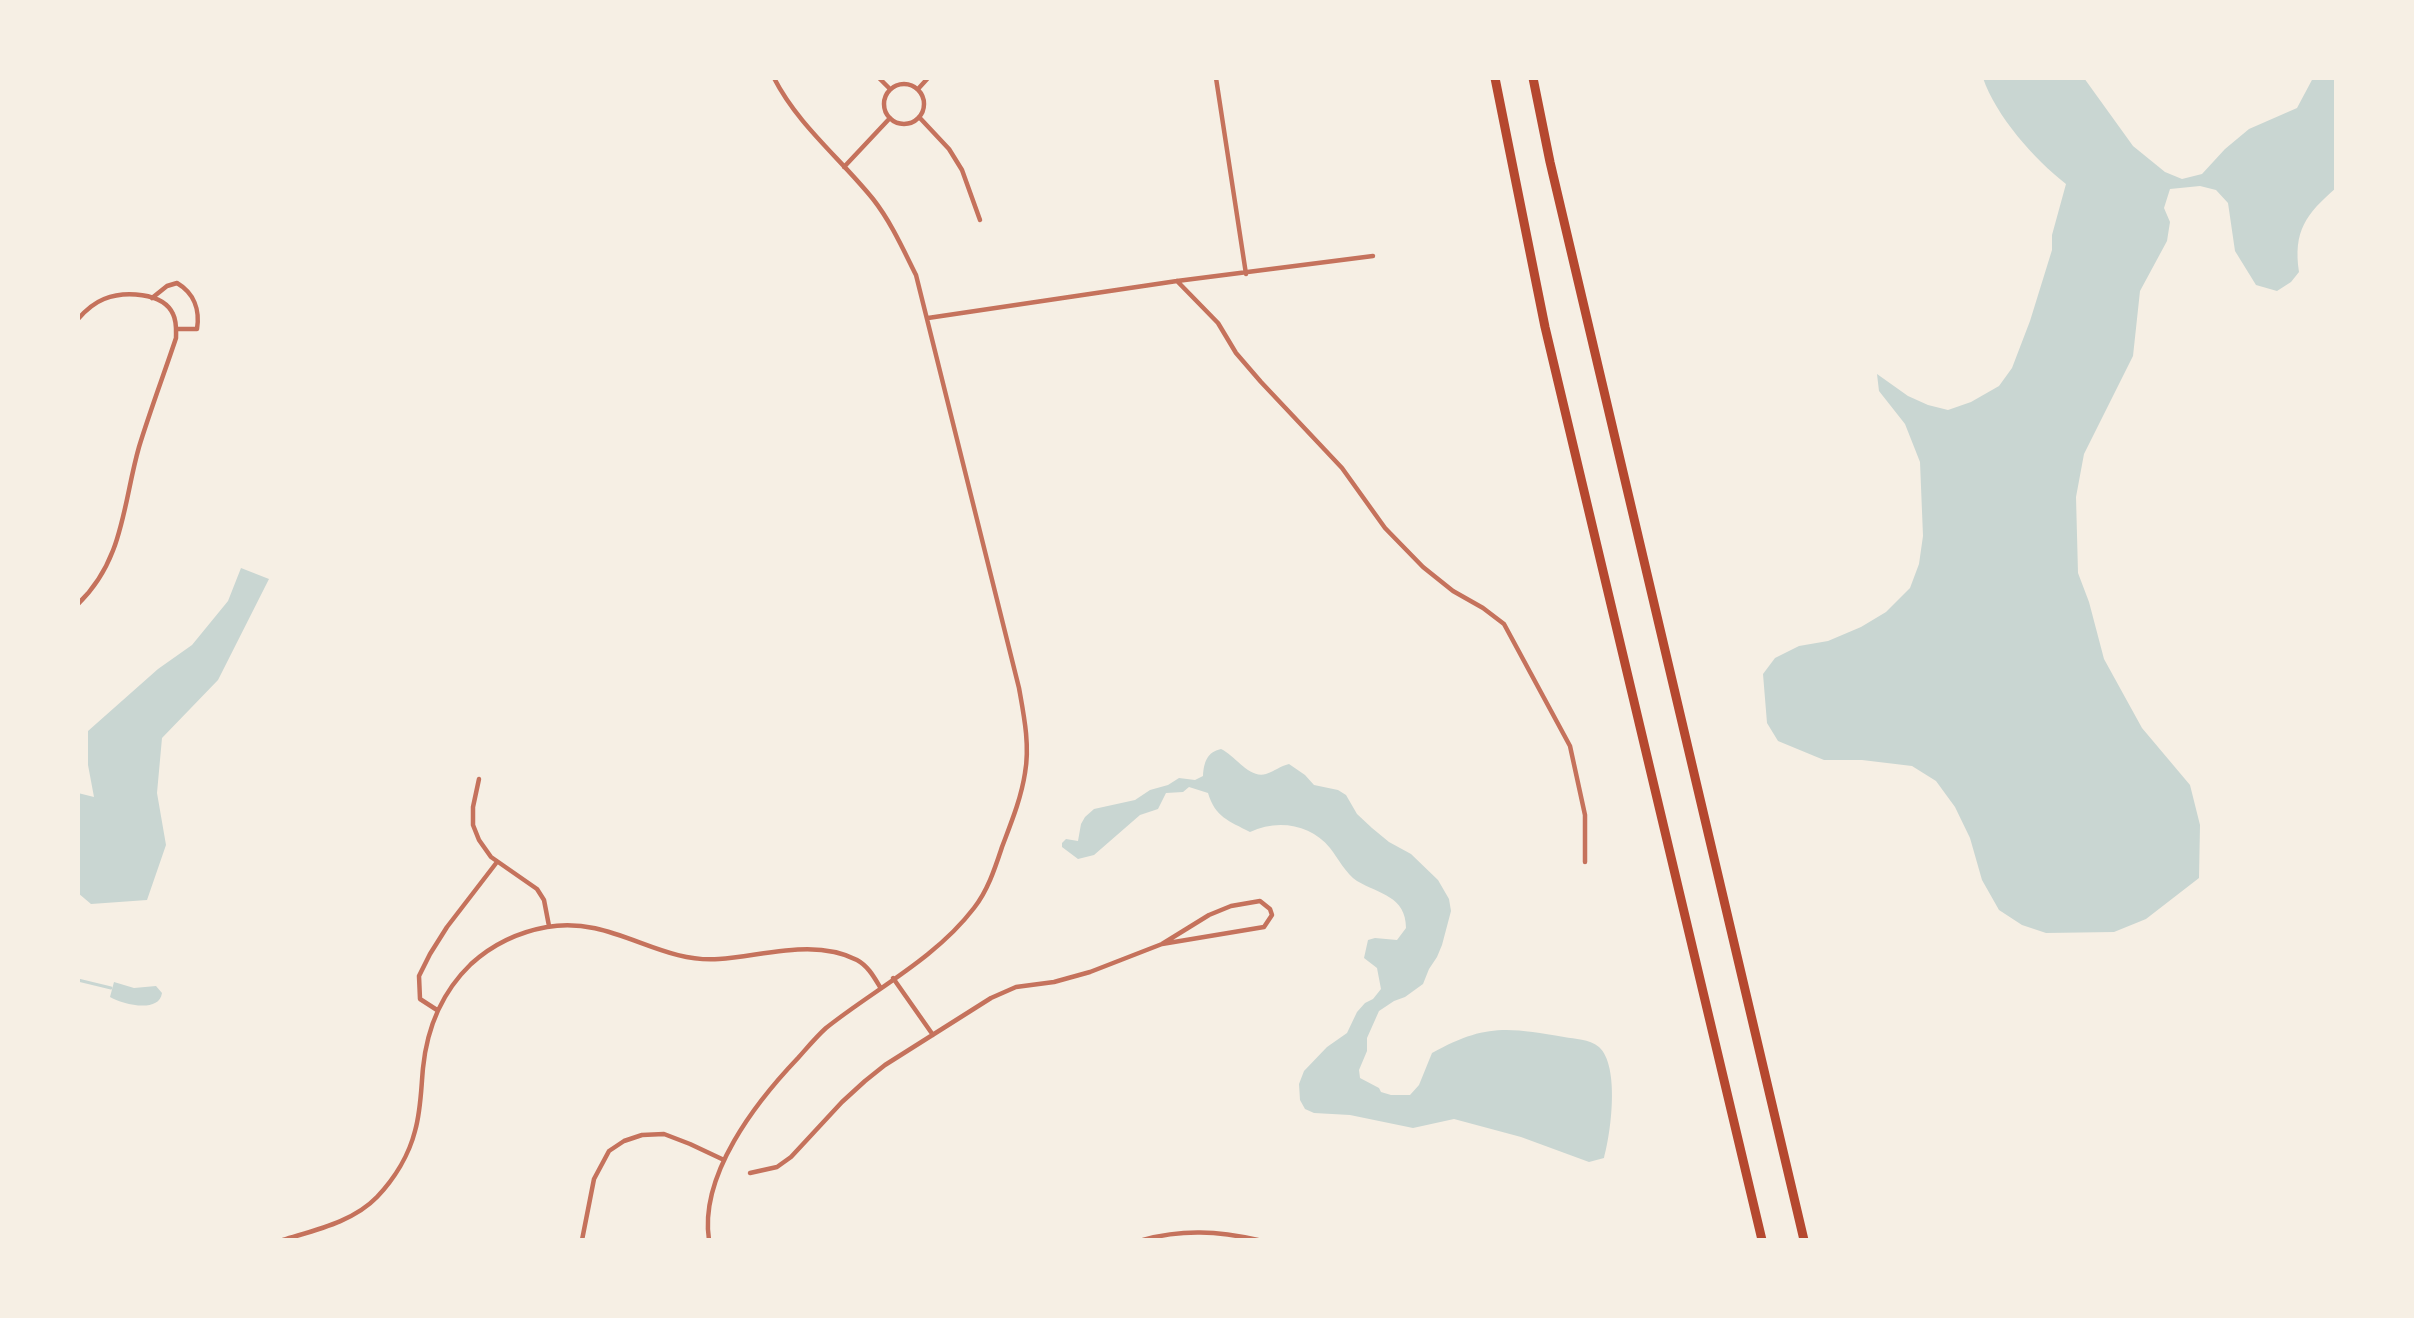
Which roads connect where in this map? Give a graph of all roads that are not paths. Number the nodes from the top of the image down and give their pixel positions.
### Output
1 (774, 78) edge
2 (879, 78) edge
3 (928, 78) edge
4 (1216, 78) edge
5 (1495, 78) edge
6 (1533, 78) edge
7 (890, 89) junction
8 (918, 89) junction
9 (919, 117) junction
10 (890, 118) junction
11 (844, 167) junction
12 (980, 220) dead end
13 (1373, 256) dead end
14 (1246, 273) junction
15 (1177, 281) junction
16 (152, 298) junction
17 (927, 318) junction
18 (78, 319) edge
19 (176, 329) junction
20 (78, 604) edge
21 (478, 779) dead end
22 (497, 862) junction
23 (1585, 862) dead end
24 (549, 926) junction
25 (1162, 944) junction
26 (893, 978) junction
27 (880, 987) junction
28 (437, 1010) junction
29 (933, 1035) junction
30 (724, 1160) junction
31 (750, 1173) dead end
32 (283, 1240) edge
33 (582, 1240) edge
34 (709, 1240) edge
35 (1143, 1240) edge
36 (1258, 1240) edge
37 (1762, 1240) edge
38 (1804, 1240) edge

1 - 11 street
2 - 7 street
3 - 8 street
4 - 14 street
5 - 37 highway
6 - 38 highway
7 - 8 street
7 - 10 street
8 - 9 street
9 - 10 street
9 - 12 street
10 - 11 street
11 - 17 street
13 - 14 street
14 - 15 street
15 - 17 street
15 - 23 street
16 - 18 street
16 - 19 street
16 - 19 street
17 - 26 street
19 - 20 street
21 - 22 street
22 - 24 street
22 - 28 street
24 - 27 street
24 - 28 street
25 - 25 street
25 - 29 street
26 - 27 street
26 - 29 street
27 - 30 street
28 - 32 street
29 - 31 street
30 - 33 street
30 - 34 street
35 - 36 street

